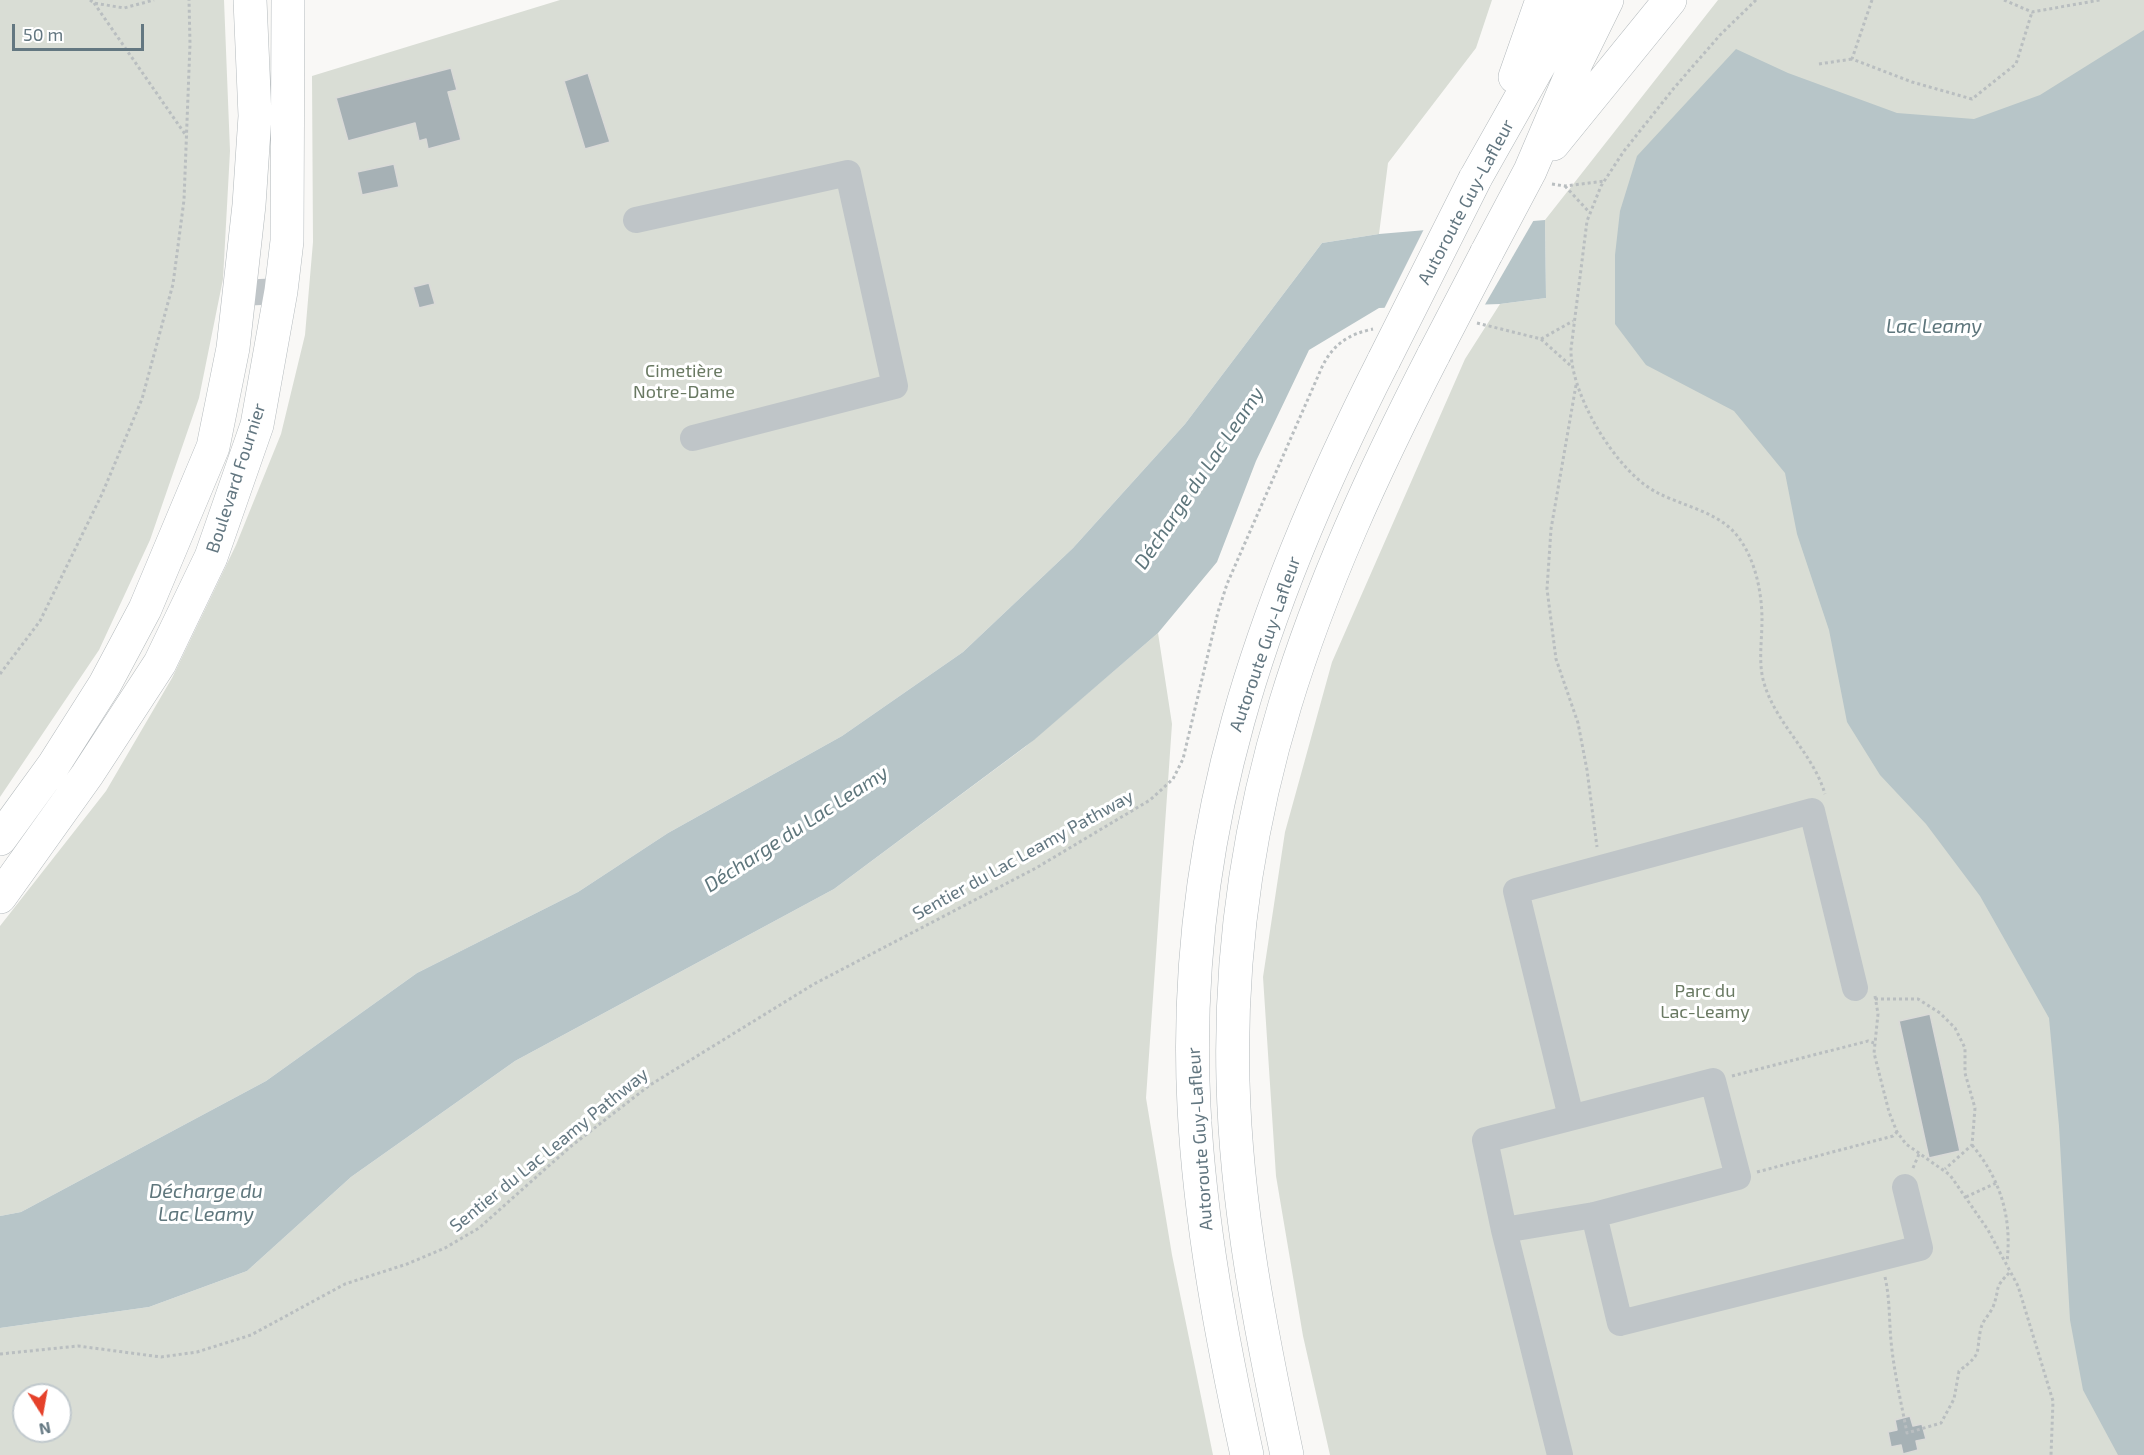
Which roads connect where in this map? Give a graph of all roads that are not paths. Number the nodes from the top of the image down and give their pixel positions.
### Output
1 (250, 0) edge
2 (288, 0) edge
3 (1542, 0) edge
4 (1576, 0) edge
5 (1607, 0) edge
6 (1670, 0) edge
7 (1541, 177) junction
8 (1475, 179) junction
9 (636, 220) dead end
10 (281, 291) junction
11 (240, 293) junction
12 (693, 438) dead end
13 (0, 839) edge
14 (0, 897) edge
15 (1855, 988) road end
16 (1571, 1117) junction
17 (1905, 1187) dead end
18 (1594, 1215) junction
19 (1504, 1230) junction
20 (1247, 1455) edge
21 (1287, 1455) edge
22 (1560, 1455) edge

1 - 11 main road, Boulevard Fournier
2 - 10 main road, Boulevard Fournier
3 - 8 main road
4 - 8 main road, Autoroute Guy-Lafleur
5 - 7 main road, Autoroute Guy-Lafleur
6 - 7 main road
7 - 21 main road, Autoroute Guy-Lafleur, bridge
8 - 20 main road, Autoroute Guy-Lafleur, bridge
9 - 12 lane
10 - 11 lane
10 - 14 main road, Boulevard Fournier
11 - 13 main road, Boulevard Fournier
15 - 16 lane
16 - 18 lane
16 - 19 lane
17 - 18 lane
18 - 19 lane
19 - 22 lane

